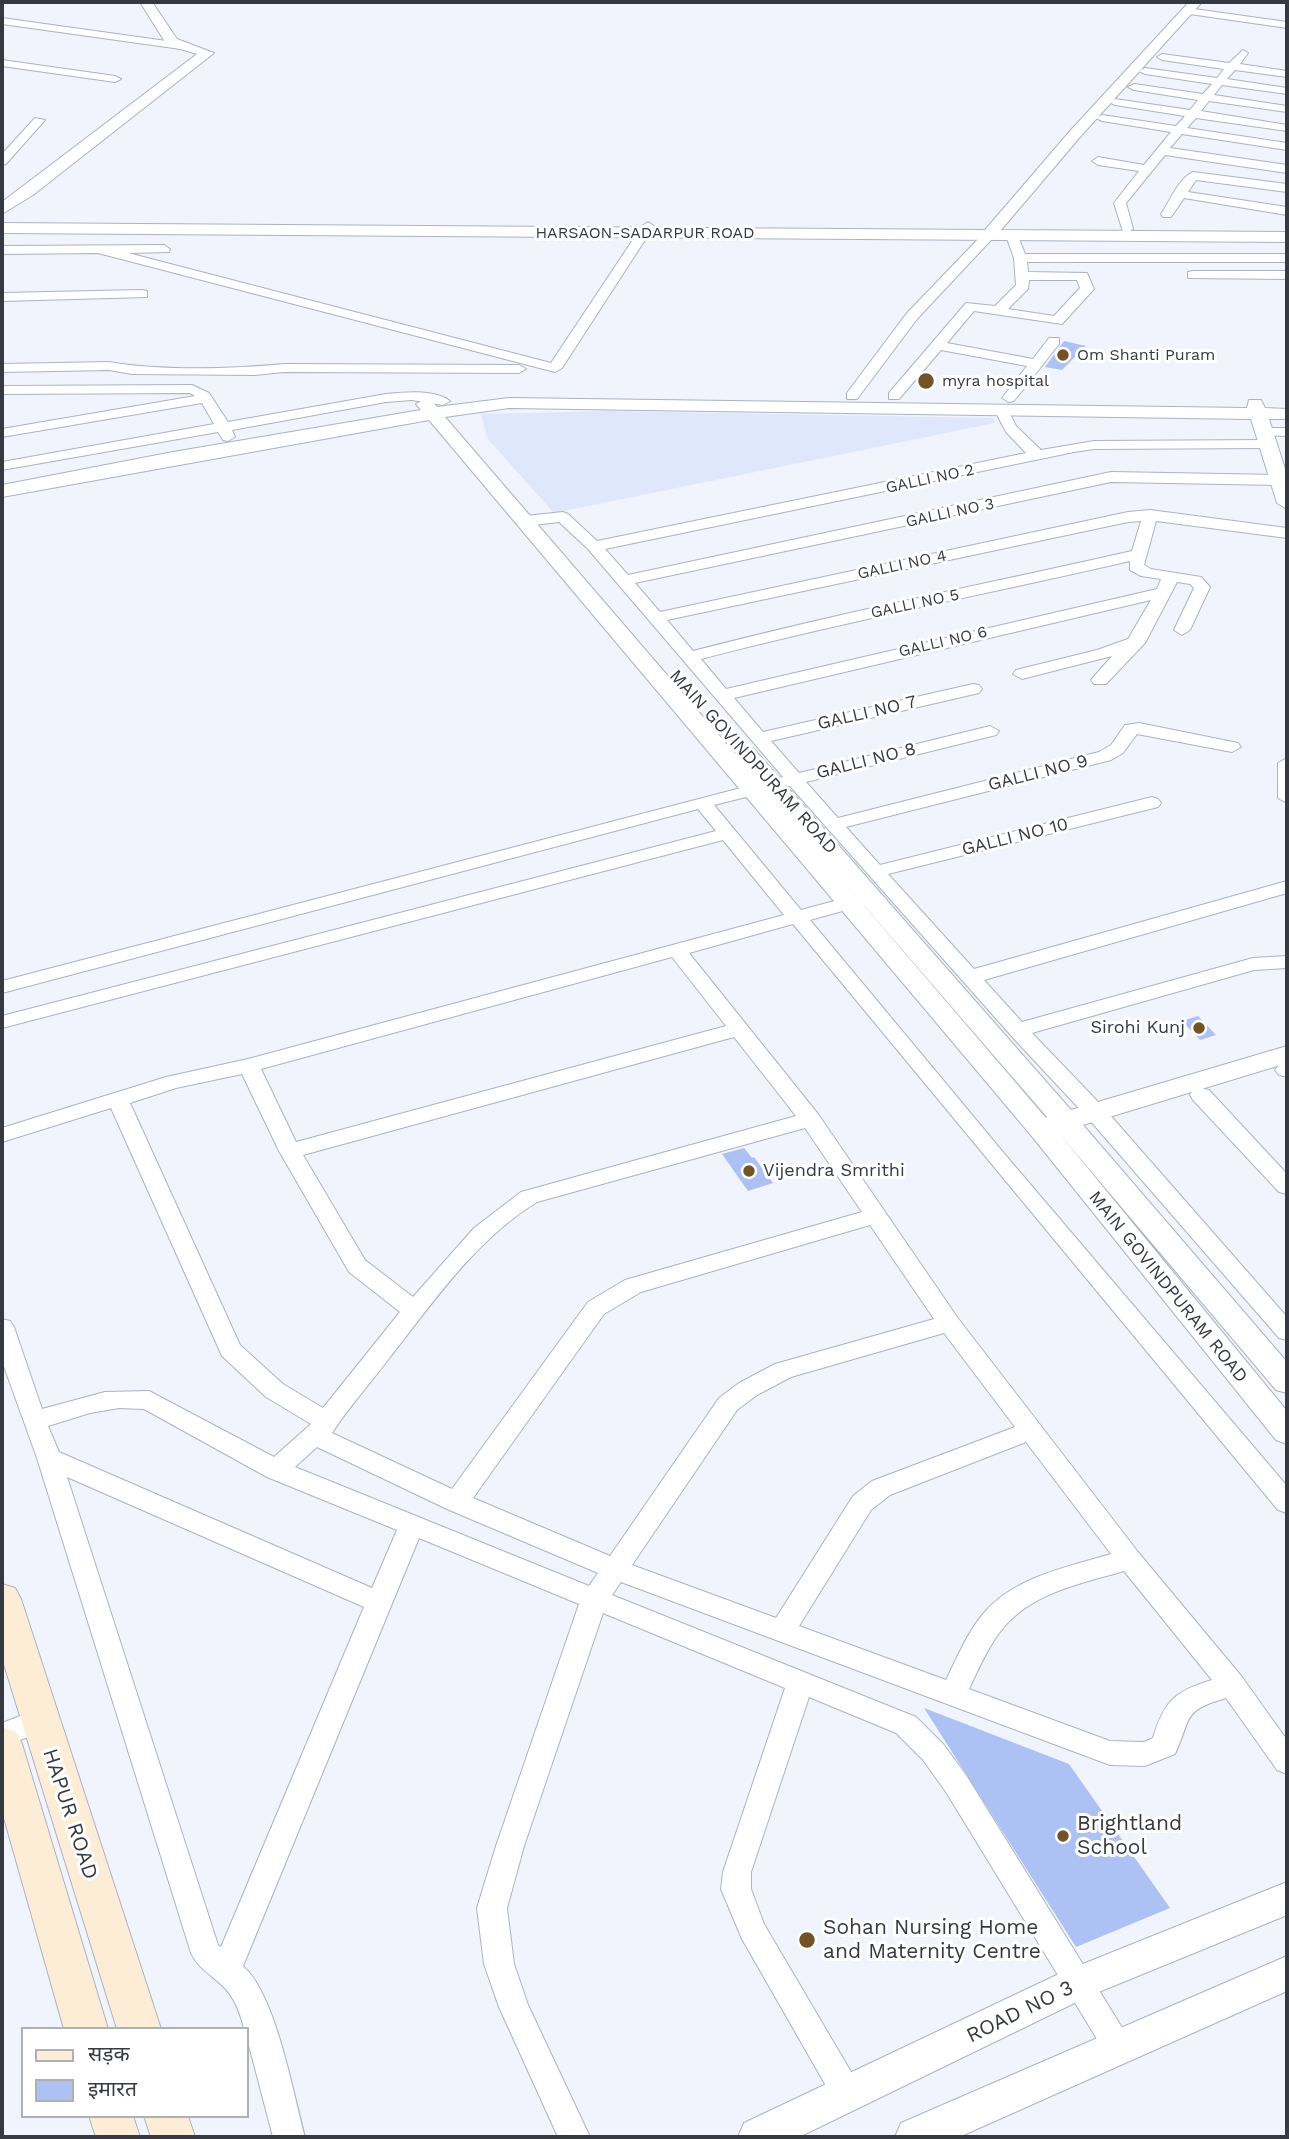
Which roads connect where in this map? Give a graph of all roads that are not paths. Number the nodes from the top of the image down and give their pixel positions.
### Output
1 (146, 2) edge
2 (1191, 7) edge
3 (2, 21) edge
4 (1269, 23) junction
5 (1286, 24) edge
6 (1262, 36) dead end
7 (181, 46) junction
8 (1243, 53) dead end
9 (1162, 57) dead end
10 (4, 65) edge
11 (1232, 66) junction
12 (1145, 71) dead end
13 (1287, 74) edge
14 (114, 79) dead end
15 (1220, 81) junction
16 (1134, 87) dead end
17 (1287, 91) edge
18 (1207, 97) junction
19 (1115, 102) dead end
20 (1287, 109) edge
21 (1194, 114) junction
22 (1102, 118) dead end
23 (39, 120) dead end
24 (1287, 128) edge
25 (1181, 130) junction
26 (1287, 147) edge
27 (1165, 151) junction
28 (5, 154) edge
29 (1097, 161) dead end
30 (1147, 169) junction
31 (1287, 169) edge
32 (1287, 188) edge
33 (1179, 194) junction
34 (2, 209) edge
35 (1287, 211) edge
36 (1167, 214) dead end
37 (2, 227) edge
38 (1128, 229) junction
39 (645, 230) junction
40 (992, 232) junction
41 (1287, 234) edge
42 (1012, 236) junction
43 (1178, 236) junction
44 (97, 249) junction
45 (164, 249) dead end
46 (2, 250) edge
47 (1020, 258) junction
48 (1186, 258) junction
49 (1287, 258) edge
50 (1287, 275) edge
51 (1021, 276) junction
52 (142, 294) dead end
53 (2, 297) edge
54 (998, 311) junction
55 (1054, 341) dead end
56 (936, 345) junction
57 (1034, 363) junction
58 (2, 368) edge
59 (519, 369) dead end
60 (110, 389) junction
61 (2, 390) edge
62 (852, 396) junction
63 (894, 396) junction
64 (206, 398) junction
65 (1005, 403) junction
66 (438, 407) junction
67 (123, 412) junction
68 (1273, 420) edge
69 (225, 432) junction
70 (2, 433) edge
71 (1287, 454) edge
72 (1038, 456) junction
73 (2, 466) edge
74 (2, 479) edge
75 (2, 491) edge
76 (1284, 492) edge
77 (1150, 516) junction
78 (1287, 518) edge
79 (534, 519) junction
80 (1199, 521) junction
81 (1287, 533) edge
82 (594, 546) junction
83 (1140, 554) junction
84 (1166, 575) junction
85 (624, 581) junction
86 (1162, 593) junction
87 (656, 618) junction
88 (1182, 630) dead end
89 (1134, 643) junction
90 (690, 657) junction
91 (1022, 674) dead end
92 (1100, 680) dead end
93 (973, 689) dead end
94 (724, 695) junction
95 (990, 731) dead end
96 (760, 738) junction
97 (1232, 747) dead end
98 (1287, 763) edge
99 (773, 788) junction
100 (1287, 798) edge
101 (1152, 803) dead end
102 (705, 806) junction
103 (834, 825) junction
104 (728, 832) junction
105 (877, 871) junction
106 (1287, 887) edge
107 (860, 900) junction
108 (799, 917) junction
109 (676, 949) junction
110 (1287, 962) edge
111 (970, 977) junction
112 (2, 987) edge
113 (2, 998) edge
114 (2, 1022) edge
115 (738, 1029) junction
116 (1018, 1030) junction
117 (1287, 1054) edge
118 (249, 1066) junction
119 (1287, 1070) edge
120 (1201, 1096) junction
121 (118, 1100) junction
122 (1100, 1118) junction
123 (810, 1119) junction
124 (1058, 1131) junction
125 (2, 1135) edge
126 (290, 1151) junction
127 (1287, 1187) edge
128 (874, 1216) junction
129 (414, 1310) junction
130 (949, 1323) junction
131 (2, 1327) edge
132 (1287, 1332) edge
133 (1287, 1382) edge
134 (34, 1420) junction
135 (321, 1429) junction
136 (1033, 1430) junction
137 (1287, 1432) edge
138 (49, 1458) junction
139 (276, 1470) junction
140 (456, 1502) junction
141 (1287, 1503) edge
142 (411, 1525) junction
143 (1129, 1559) junction
144 (615, 1569) junction
145 (2, 1599) edge
146 (594, 1601) junction
147 (379, 1602) junction
148 (782, 1630) junction
149 (800, 1682) junction
150 (1232, 1685) junction
151 (952, 1694) junction
152 (41, 1720) junction
153 (2, 1735) edge
154 (2, 1744) edge
155 (1287, 1762) edge
156 (1287, 1898) edge
157 (226, 1971) junction
158 (1287, 1973) edge
159 (1076, 1984) junction
160 (85, 2027) edge
161 (138, 2027) edge
162 (1119, 2047) junction
163 (848, 2094) junction
164 (112, 2118) edge
165 (167, 2118) edge
166 (118, 2137) edge
167 (173, 2137) edge
168 (289, 2137) edge
169 (573, 2137) edge
170 (758, 2137) edge
171 (915, 2137) edge

1 - 7 street
2 - 4 street
2 - 40 street
3 - 7 street
4 - 5 street
4 - 6 street
7 - 34 street
8 - 11 street
9 - 11 street
10 - 14 street
11 - 13 street
11 - 15 street
12 - 15 street
15 - 17 street
15 - 18 street
16 - 18 street
18 - 20 street
18 - 21 street
19 - 21 street
21 - 24 street
21 - 25 street
22 - 25 street
23 - 28 street
25 - 26 street
25 - 27 street
27 - 30 street
27 - 31 street
29 - 30 street
30 - 38 street
32 - 33 street
33 - 35 street
33 - 36 street
37 - 39 street, HARSAON-SADARPUR ROAD
38 - 40 street, HARSAON-SADARPUR ROAD
38 - 41 street, HARSAON-SADARPUR ROAD
39 - 40 street, HARSAON-SADARPUR ROAD
39 - 44 street
40 - 42 street, HARSAON-SADARPUR ROAD
40 - 62 street
41 - 43 street, HARSAON-SADARPUR ROAD
42 - 43 street, HARSAON-SADARPUR ROAD
42 - 47 street
43 - 48 street
44 - 45 street
44 - 46 street
47 - 48 street
47 - 51 street
48 - 49 street
48 - 50 street
51 - 54 street
51 - 54 street
52 - 53 street
54 - 56 street
55 - 57 street
56 - 57 street
56 - 63 street
57 - 65 street
58 - 59 street
60 - 61 street
60 - 64 street
60 - 67 street
62 - 63 street
62 - 66 street
63 - 65 street
64 - 67 street
64 - 69 street
65 - 66 street
65 - 68 street
65 - 72 street
66 - 69 street
66 - 75 street
66 - 79 street, MAIN GOVINDPURAM ROAD
67 - 70 street
68 - 71 street
68 - 72 street, GALLI NO 2
68 - 76 street
69 - 73 street
69 - 74 street
72 - 82 street, GALLI NO 2
76 - 85 street, GALLI NO 3
77 - 80 street, GALLI NO 4
77 - 83 street
77 - 87 street, GALLI NO 4
78 - 80 street
79 - 82 street
79 - 99 street, MAIN GOVINDPURAM ROAD
80 - 81 street
82 - 85 street
83 - 84 street
83 - 90 street, GALLI NO 5
84 - 86 street
84 - 88 street
85 - 87 street
86 - 89 street
86 - 94 street, GALLI NO 6
87 - 90 street
89 - 91 street
89 - 92 street
90 - 94 street
93 - 96 street, GALLI NO 7
94 - 96 street
95 - 99 street, GALLI NO 8
96 - 99 street
97 - 103 street, GALLI NO 9
98 - 100 street
99 - 102 street, GALLI NO 8
99 - 103 street
99 - 107 street, MAIN GOVINDPURAM ROAD
101 - 105 street, GALLI NO 10
102 - 104 street
102 - 112 street
102 - 113 street
103 - 105 street
104 - 108 street
104 - 114 street
105 - 111 street
106 - 111 street
107 - 108 street
107 - 124 street, MAIN GOVINDPURAM ROAD
108 - 109 street
108 - 141 street
109 - 115 street
109 - 118 street
110 - 116 street
111 - 116 street
115 - 123 street
115 - 126 street
116 - 122 street
117 - 122 street
118 - 121 street
118 - 126 street
119 - 120 street
120 - 122 street
120 - 127 street
121 - 125 street
121 - 135 street
122 - 124 street
122 - 132 street
123 - 128 street
123 - 129 street
124 - 133 street, MAIN GOVINDPURAM ROAD
124 - 137 street, MAIN GOVINDPURAM ROAD
126 - 129 street
128 - 130 street
128 - 140 street
129 - 135 street
130 - 136 street
130 - 144 street
131 - 134 street
134 - 138 street
134 - 139 street
135 - 139 street
135 - 140 street
136 - 143 street
136 - 148 street
138 - 147 street
138 - 157 street
139 - 142 street
140 - 144 street
142 - 146 street
142 - 147 street
143 - 150 street
143 - 151 street
144 - 146 street
144 - 148 street
145 - 152 main road, HAPUR ROAD
146 - 149 street
146 - 169 street
147 - 157 street
148 - 151 street
149 - 159 street
149 - 163 street
150 - 151 street
150 - 155 street
152 - 153 street
152 - 161 main road, HAPUR ROAD
154 - 160 main road
156 - 159 street, ROAD NO 3
157 - 168 street
158 - 162 street
159 - 162 street
159 - 163 street, ROAD NO 3
162 - 171 street
163 - 170 street, ROAD NO 3
164 - 166 main road
165 - 167 main road

